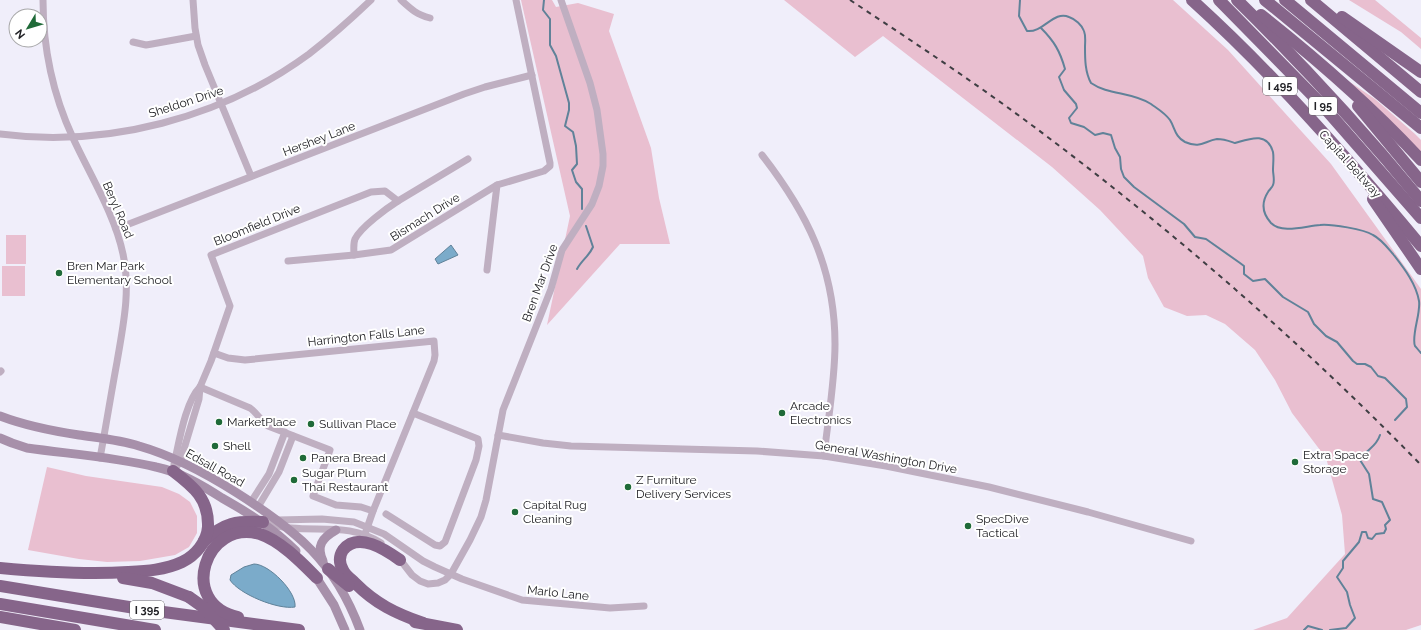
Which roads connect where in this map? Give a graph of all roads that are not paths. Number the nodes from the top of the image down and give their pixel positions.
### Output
1 (43, 0) edge
2 (193, 0) edge
3 (371, 0) edge
4 (401, 0) edge
5 (516, 0) edge
6 (561, 0) edge
7 (1192, 0) edge
8 (1219, 0) edge
9 (1237, 0) edge
10 (1243, 0) edge
11 (1264, 0) edge
12 (1284, 0) edge
13 (1311, 0) edge
14 (1318, 0) edge
15 (430, 18) dead end
16 (196, 36) junction
17 (134, 42) dead end
18 (1325, 67) junction
19 (1421, 72) edge
20 (532, 76) junction
21 (1421, 92) edge
22 (1385, 98) junction
23 (221, 104) junction
24 (1421, 113) edge
25 (1421, 128) edge
26 (1421, 132) edge
27 (0, 134) edge
28 (72, 137) junction
29 (1339, 150) junction
30 (762, 154) dead end
31 (468, 159) dead end
32 (1421, 160) edge
33 (251, 176) junction
34 (1421, 182) edge
35 (497, 185) junction
36 (398, 201) junction
37 (1421, 201) edge
38 (1421, 218) edge
39 (116, 229) junction
40 (1421, 246) edge
41 (354, 255) junction
42 (288, 261) dead end
43 (1421, 269) edge
44 (487, 270) dead end
45 (214, 353) junction
46 (200, 388) junction
47 (413, 413) junction
48 (0, 416) edge
49 (285, 432) junction
50 (498, 435) junction
51 (293, 436) junction
52 (0, 438) edge
53 (104, 438) junction
54 (824, 456) junction
55 (100, 458) junction
56 (176, 464) junction
57 (255, 504) junction
58 (373, 511) junction
59 (386, 514) dead end
60 (278, 520) junction
61 (264, 522) junction
62 (368, 526) junction
63 (289, 528) junction
64 (336, 530) junction
65 (365, 534) junction
66 (203, 542) junction
67 (1191, 542) dead end
68 (400, 560) junction
69 (326, 567) junction
70 (0, 568) edge
71 (100, 574) junction
72 (451, 574) junction
73 (317, 578) junction
74 (0, 586) edge
75 (0, 604) edge
76 (644, 606) dead end
77 (0, 617) edge
78 (423, 623) junction
79 (75, 630) edge
80 (155, 630) edge
81 (224, 630) edge
82 (297, 630) edge
83 (345, 630) edge
84 (360, 630) edge
85 (457, 630) edge

1 - 28 street, Beryl Road
2 - 16 street
3 - 23 street, Sheldon Drive
4 - 15 street
5 - 20 street
6 - 50 street, Bren Mar Drive
7 - 29 highway, Capital Beltway / I 495
8 - 38 highway, I 95
9 - 37 highway
10 - 18 highway
11 - 22 highway
12 - 24 highway
13 - 21 highway
14 - 19 highway
16 - 17 street
16 - 23 street
18 - 32 highway
18 - 34 highway
20 - 33 street, Hershey Lane
20 - 35 street, Bismach Drive
22 - 25 highway
22 - 26 highway
23 - 28 street, Sheldon Drive
23 - 33 street
27 - 28 street, Sheldon Drive
28 - 39 street, Beryl Road
29 - 40 highway, Capital Beltway / I 495
29 - 43 highway
30 - 54 street
31 - 36 street
33 - 39 street, Hershey Lane
35 - 41 street, Bismach Drive
35 - 44 street
36 - 41 street
36 - 45 street, Bloomfield Drive
39 - 53 street, Beryl Road
41 - 42 street, Bismach Drive
45 - 46 street, Bloomfield Drive
45 - 47 street, Harrington Falls Lane
46 - 49 street
46 - 56 street, Bloomfield Drive
47 - 58 street, Harrington Falls Lane
47 - 59 street
48 - 53 main road, Edsall Road
49 - 51 street
49 - 57 street
50 - 54 street, General Washington Drive
50 - 72 street, Bren Mar Drive
51 - 57 street
51 - 58 street
52 - 55 main road, Edsall Road
53 - 55 street, Beryl Road
53 - 56 main road, Edsall Road
54 - 67 street, General Washington Drive
55 - 56 main road, Edsall Road
56 - 57 main road, Edsall Road
56 - 61 main road, Edsall Road
56 - 66 highway
57 - 60 main road, Edsall Road
58 - 62 street, Harrington Falls Lane
60 - 61 main road
60 - 62 street
60 - 63 main road, Edsall Road
61 - 63 street
61 - 66 highway
61 - 73 main road, Edsall Road
62 - 65 street, Harrington Falls Lane
62 - 72 street
63 - 64 street
63 - 69 main road, Edsall Road
64 - 65 street
64 - 69 main road
65 - 68 street
66 - 71 highway
68 - 72 street
68 - 78 highway
69 - 78 highway
69 - 84 main road, Edsall Road
70 - 71 highway
71 - 81 highway, bridge
72 - 76 street, Marlo Lane
73 - 82 highway
73 - 83 main road, Edsall Road
74 - 82 highway, I 395
75 - 80 highway
77 - 79 highway
78 - 85 highway

